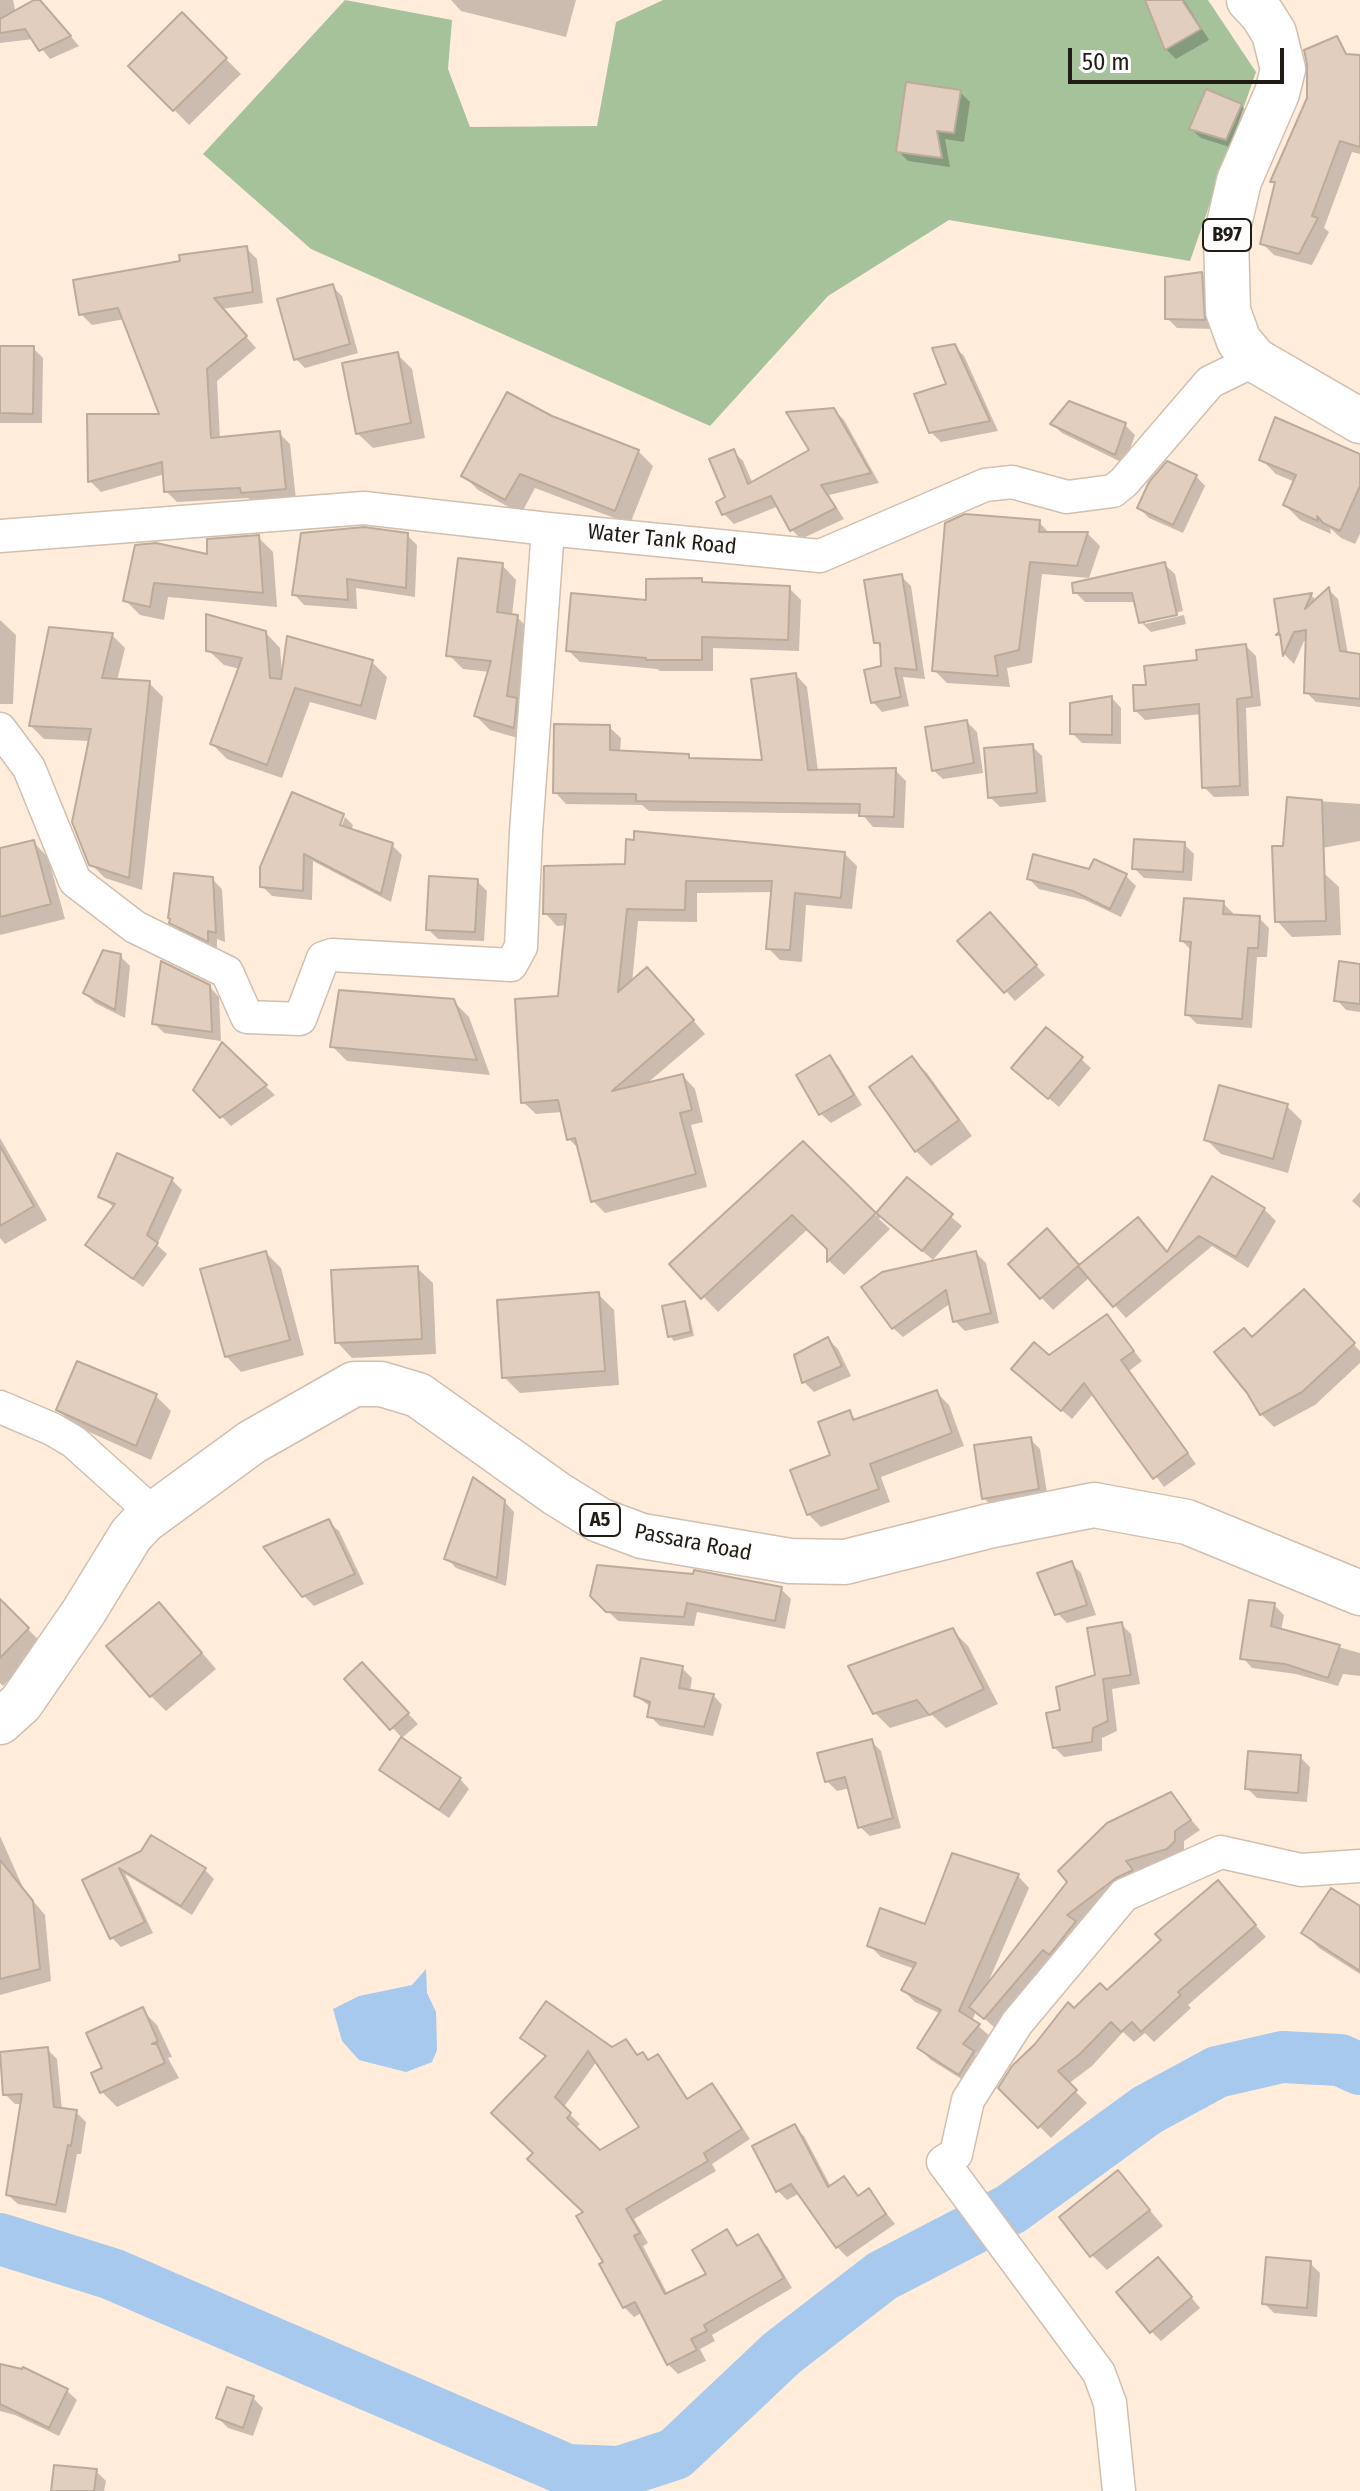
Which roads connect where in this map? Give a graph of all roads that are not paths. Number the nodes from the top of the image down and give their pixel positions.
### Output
1 (1249, 0) edge
2 (1255, 360) junction
3 (1360, 421) edge
4 (548, 529) junction
5 (0, 536) edge
6 (0, 729) edge
7 (0, 1407) edge
8 (154, 1514) junction
9 (1360, 1593) edge
10 (0, 1722) edge
11 (1360, 1866) edge
12 (1119, 2491) edge

1 - 2 main road, B97
2 - 3 main road, B97
2 - 4 street, Water Tank Road
4 - 5 street, Water Tank Road
4 - 6 street
7 - 8 street
8 - 9 main road, Passara Road / A5
8 - 10 main road, Passara Road / A5
11 - 12 street

